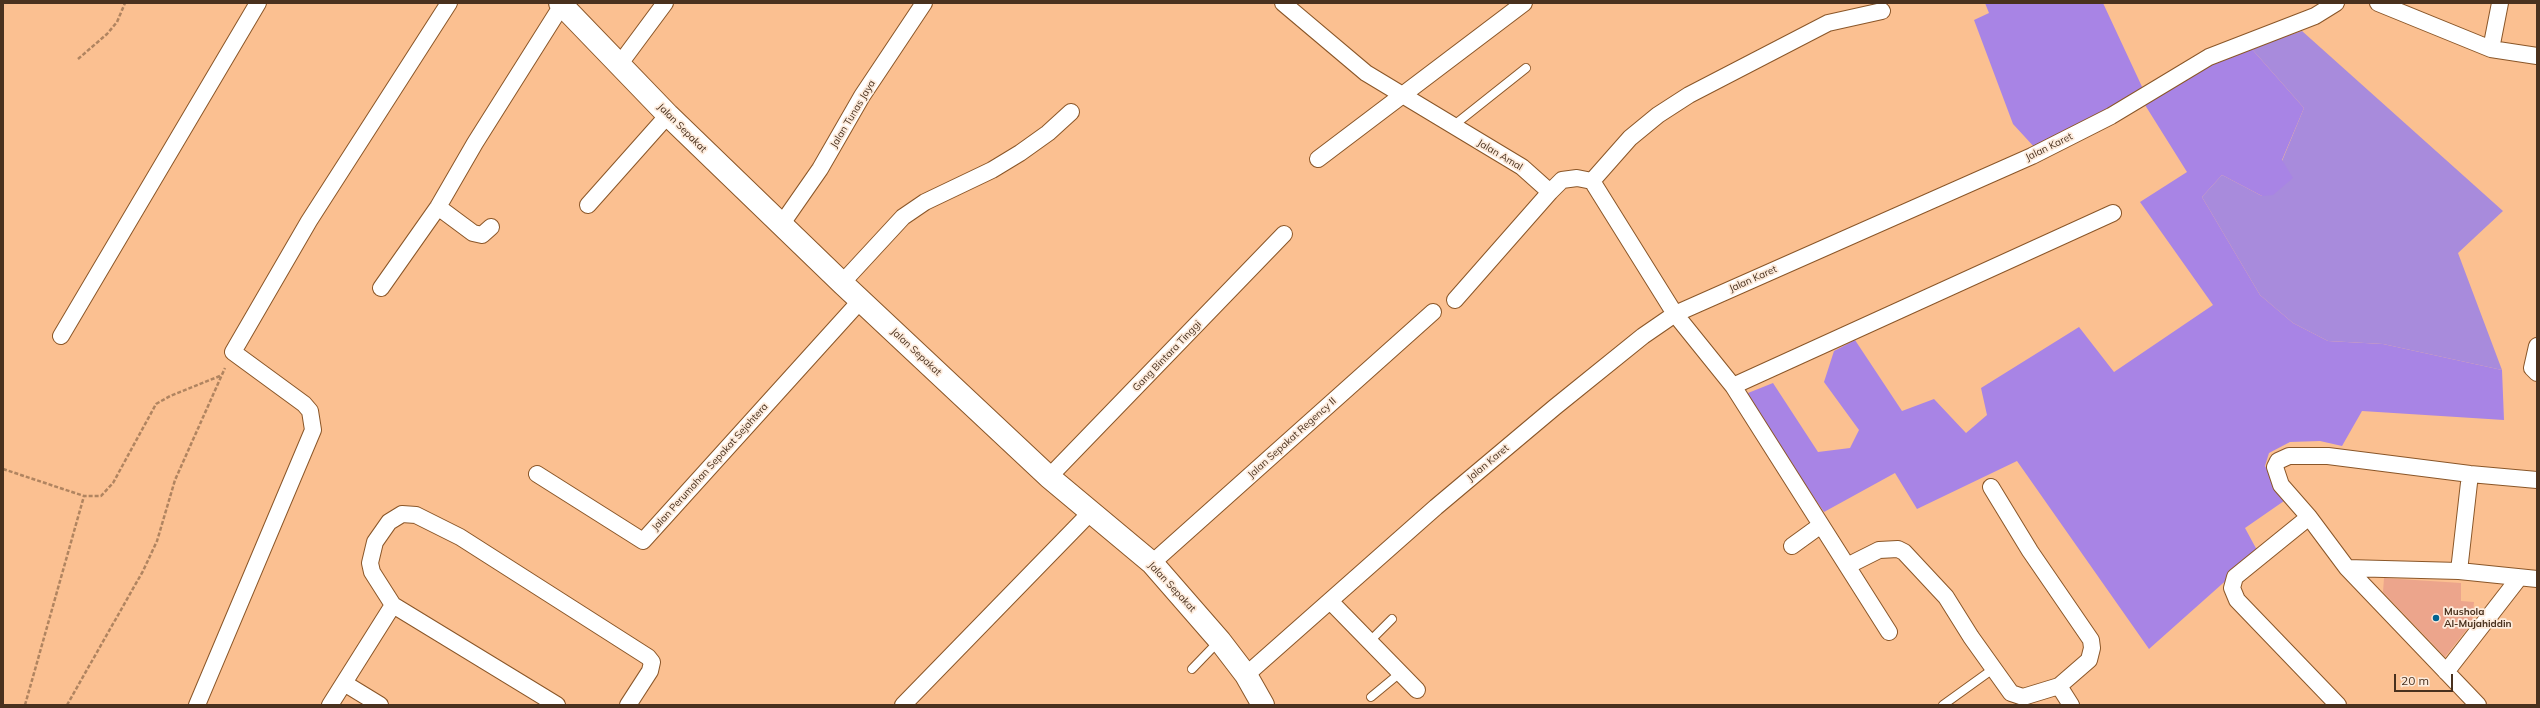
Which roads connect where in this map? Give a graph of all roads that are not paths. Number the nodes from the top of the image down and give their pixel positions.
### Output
1 (258, 3) edge
2 (449, 3) edge
3 (665, 3) edge
4 (924, 3) edge
5 (1283, 3) edge
6 (1524, 3) edge
7 (2336, 3) edge
8 (2378, 3) edge
9 (2500, 3) edge
10 (561, 4) edge
11 (2403, 8) edge
12 (1882, 11) dead end
13 (2491, 49) junction
14 (2537, 56) edge
15 (619, 65) junction
16 (1526, 68) dead end
17 (1402, 95) junction
18 (1071, 112) dead end
19 (668, 115) junction
20 (1453, 127) junction
21 (1318, 159) dead end
22 (1592, 181) junction
23 (1550, 192) junction
24 (588, 205) dead end
25 (438, 207) junction
26 (2113, 213) dead end
27 (781, 225) junction
28 (491, 227) dead end
29 (1284, 234) dead end
30 (842, 283) junction
31 (381, 288) dead end
32 (861, 300) junction
33 (1455, 300) dead end
34 (1433, 312) dead end
35 (1676, 314) junction
36 (61, 336) dead end
37 (2537, 346) edge
38 (2537, 373) edge
39 (1733, 386) junction
40 (537, 474) dead end
41 (2470, 474) junction
42 (1049, 478) junction
43 (2537, 480) edge
44 (1991, 488) dead end
45 (1090, 513) junction
46 (2309, 517) junction
47 (1821, 525) junction
48 (1792, 546) dead end
49 (1152, 564) junction
50 (1847, 566) junction
51 (2347, 568) junction
52 (2459, 571) junction
53 (2519, 578) junction
54 (2537, 579) edge
55 (1330, 601) junction
56 (393, 605) junction
57 (1392, 619) dead end
58 (1889, 632) dead end
59 (1220, 641) junction
60 (1370, 641) junction
61 (1192, 669) dead end
62 (1992, 669) junction
63 (2446, 672) junction
64 (1400, 673) junction
65 (1246, 676) junction
66 (344, 683) junction
67 (2059, 686) junction
68 (1417, 690) dead end
69 (1371, 697) dead end
70 (199, 704) edge
71 (1943, 704) edge
72 (330, 705) edge
73 (380, 705) edge
74 (557, 705) edge
75 (628, 705) edge
76 (903, 705) edge
77 (1263, 705) edge
78 (2070, 705) edge
79 (2338, 705) edge
80 (2478, 705) edge

1 - 36 street
2 - 70 street
3 - 15 street
4 - 27 street, Jalan Tunas Jaya
5 - 17 street, Jalan Amal
6 - 17 street
7 - 35 street, Jalan Karet
8 - 11 street
9 - 13 street
10 - 15 main road, Jalan Sepakat
10 - 25 street
11 - 13 street
12 - 22 street
13 - 14 street
15 - 19 main road, Jalan Sepakat
16 - 20 lane
17 - 20 street, Jalan Amal
17 - 21 street
18 - 30 street
19 - 24 street
19 - 27 main road, Jalan Sepakat
20 - 23 street, Jalan Amal
22 - 23 street
22 - 35 street
23 - 33 street
25 - 28 street
25 - 31 street
26 - 39 street
27 - 30 main road, Jalan Sepakat
29 - 42 street, Gang Bintara Tinggi
30 - 32 main road, Jalan Sepakat
32 - 40 street, Jalan Perumahan Sepakat Sejahtera
32 - 42 main road, Jalan Sepakat
34 - 49 street, Jalan Sepakat Regency II
35 - 39 street
35 - 55 street, Jalan Karet
37 - 38 street
39 - 47 street
41 - 43 street
41 - 46 street
41 - 52 street
42 - 45 main road, Jalan Sepakat
44 - 67 street
45 - 49 main road, Jalan Sepakat
45 - 76 street
46 - 51 street
46 - 79 street
47 - 48 street
47 - 50 street
49 - 59 main road, Jalan Sepakat
50 - 58 street
50 - 62 street
51 - 52 street
51 - 63 street
52 - 53 street
53 - 54 street
53 - 63 street
55 - 60 street
55 - 65 street, Jalan Karet
56 - 66 street
56 - 74 street
56 - 75 street
57 - 60 lane
59 - 61 lane
59 - 65 main road, Jalan Sepakat
60 - 64 street
62 - 67 street
62 - 71 lane
63 - 80 street
64 - 68 street
64 - 69 lane
65 - 77 main road, Jalan Sepakat
66 - 72 street
66 - 73 street
67 - 78 street

